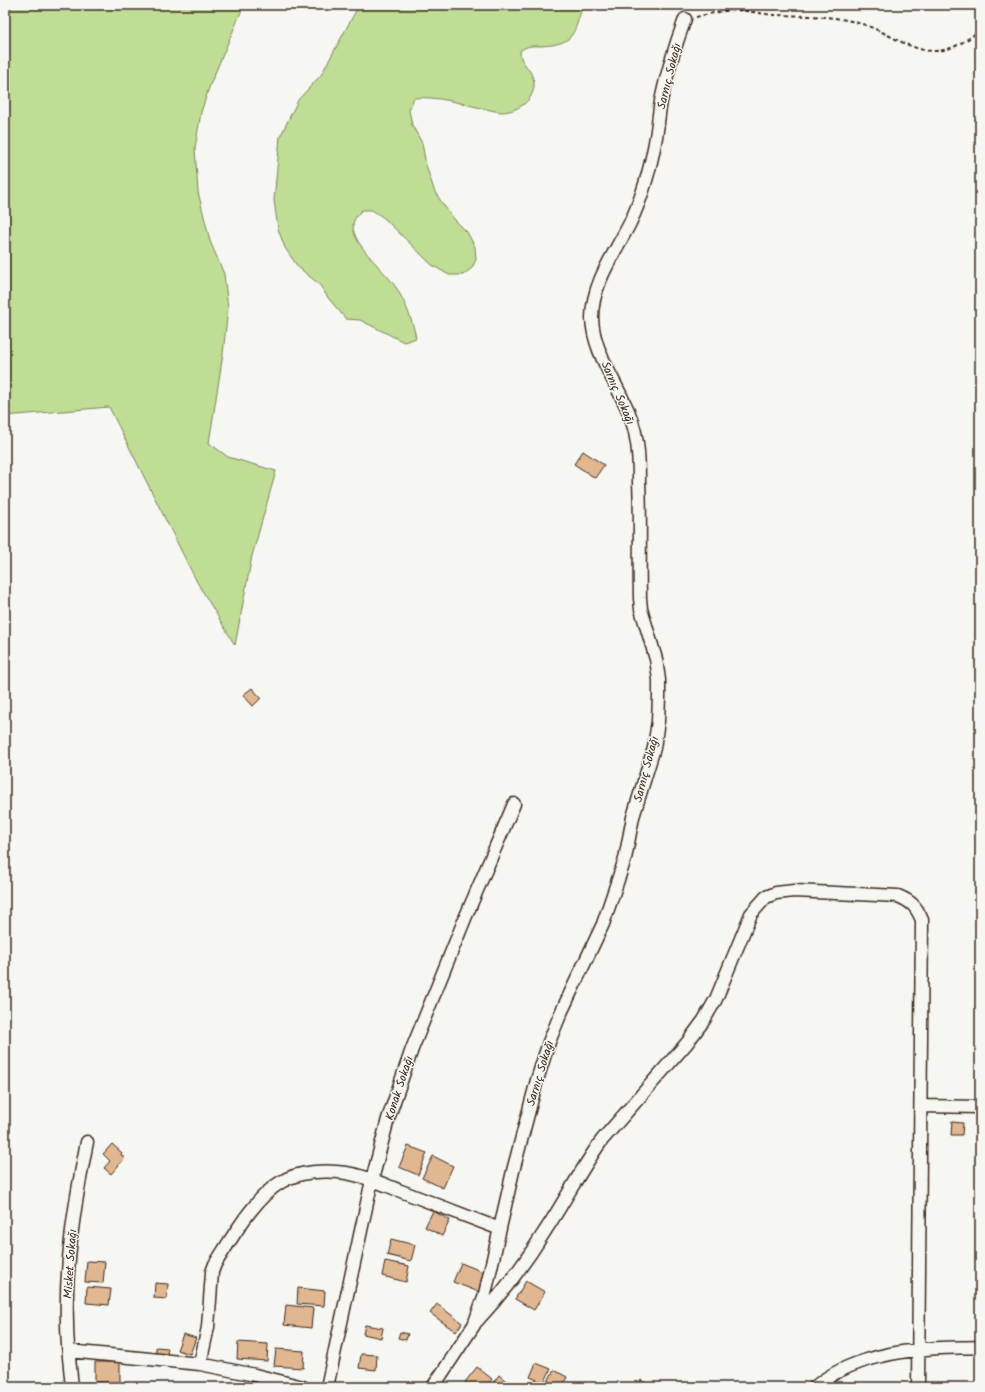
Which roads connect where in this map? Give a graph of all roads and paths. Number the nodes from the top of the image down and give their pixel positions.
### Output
1 (685, 19) joint
2 (980, 30) edge
3 (514, 804) dead end
4 (921, 1106) junction
5 (980, 1107) edge
6 (87, 1142) dead end
7 (372, 1180) junction
8 (500, 1229) junction
9 (474, 1325) junction
10 (980, 1347) edge
11 (919, 1350) junction
12 (69, 1351) junction
13 (200, 1364) junction
14 (72, 1387) edge
15 (303, 1387) edge
16 (328, 1387) edge
17 (433, 1387) edge
18 (815, 1387) edge
19 (918, 1387) edge

1 - 2 path
1 - 8 street, Sarnıç Sokağı
3 - 7 street, Konak Sokağı
4 - 5 street
4 - 9 street
4 - 11 street
6 - 12 street, Misket Sokağı
7 - 8 street
7 - 13 street
7 - 16 street, Konak Sokağı
8 - 9 street, Sarnıç Sokağı
9 - 17 street, Sarnıç Sokağı
10 - 11 street
11 - 18 street
11 - 19 street
12 - 13 street
12 - 14 street, Misket Sokağı
13 - 15 street

